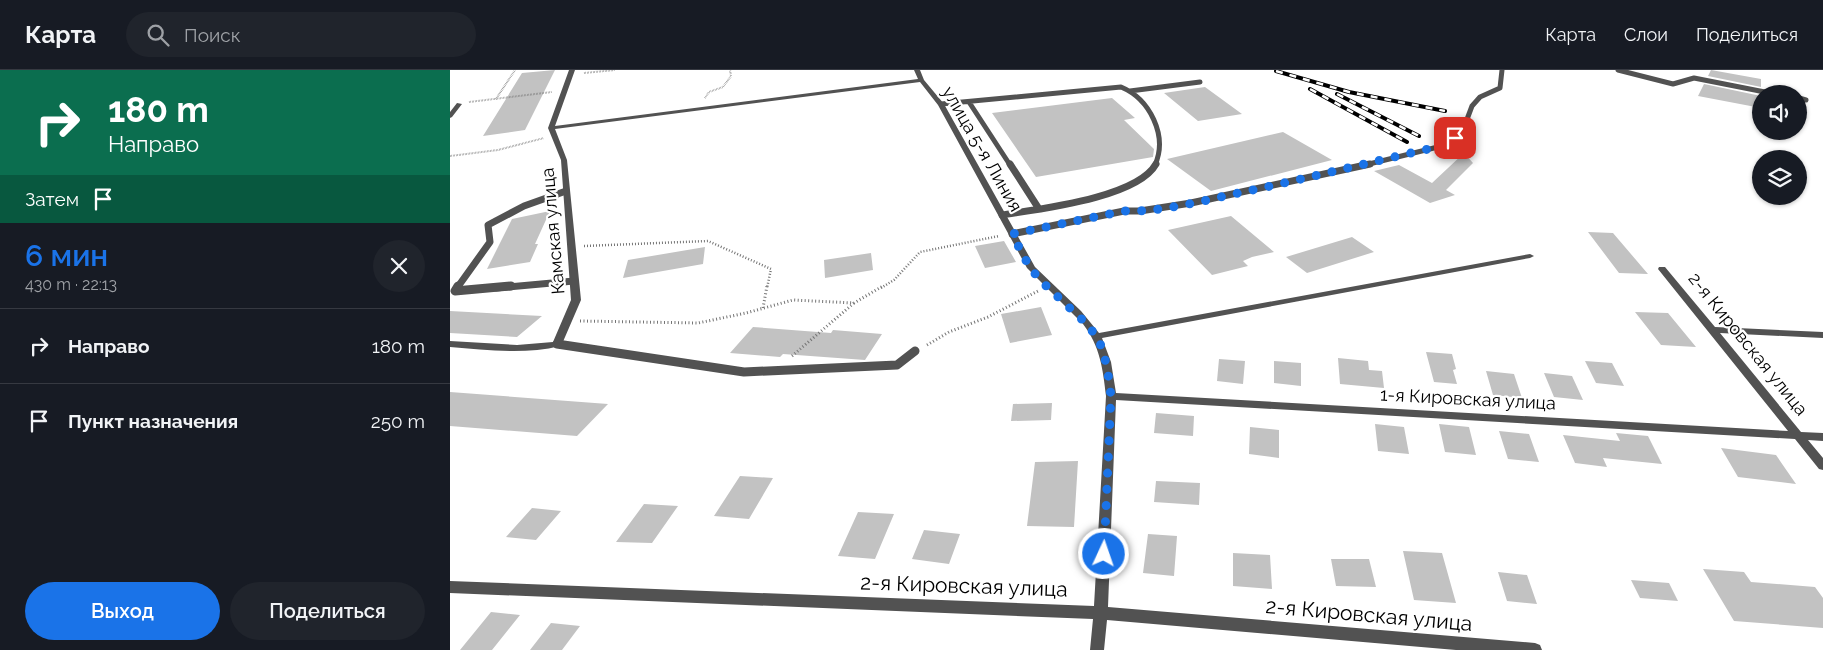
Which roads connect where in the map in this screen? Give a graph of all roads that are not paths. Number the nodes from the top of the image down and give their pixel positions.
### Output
1 (917, 70) edge
2 (1502, 70) edge
3 (1618, 70) edge
4 (572, 72) edge
5 (921, 80) junction
6 (1200, 82) dead end
7 (1752, 90) edge
8 (1130, 91) junction
9 (969, 102) junction
10 (450, 103) edge
11 (941, 104) junction
12 (450, 116) edge
13 (553, 132) junction
14 (566, 191) junction
15 (1039, 209) junction
16 (1002, 215) junction
17 (1012, 234) junction
18 (1530, 256) dead end
19 (1662, 269) dead end
20 (574, 281) junction
21 (1712, 330) junction
22 (1823, 335) edge
23 (1096, 336) junction
24 (450, 344) edge
25 (557, 344) junction
26 (915, 351) road end
27 (1111, 396) junction
28 (1798, 436) junction
29 (1823, 437) edge
30 (1823, 466) edge
31 (450, 587) edge
32 (1101, 613) junction
33 (1097, 650) edge
34 (1535, 650) edge

1 - 5 street, улица 5-я Линия
2 - 17 lane
3 - 7 lane
4 - 13 street
5 - 11 street, улица 5-я Линия
5 - 13 street
6 - 8 lane
8 - 9 lane
8 - 15 lane
9 - 11 lane
9 - 15 lane
10 - 12 street
11 - 16 street, улица 5-я Линия
13 - 14 street, Камская улица
14 - 20 street, Камская улица
14 - 20 lane
15 - 16 lane
16 - 17 street, улица 5-я Линия
17 - 23 street, улица 5-я Линия
18 - 23 street
19 - 21 street, 2-я Кировская улица
20 - 25 street, Камская улица
21 - 22 street
21 - 28 street, 2-я Кировская улица
23 - 27 street, улица 5-я Линия
24 - 25 street
25 - 26 lane
27 - 28 street, 1-я Кировская улица
27 - 32 street, улица 5-я Линия
28 - 29 street, 1-я Кировская улица
28 - 30 street, 2-я Кировская улица
31 - 32 street, 2-я Кировская улица
32 - 33 street, улица 5-я Линия
32 - 34 street, 2-я Кировская улица

